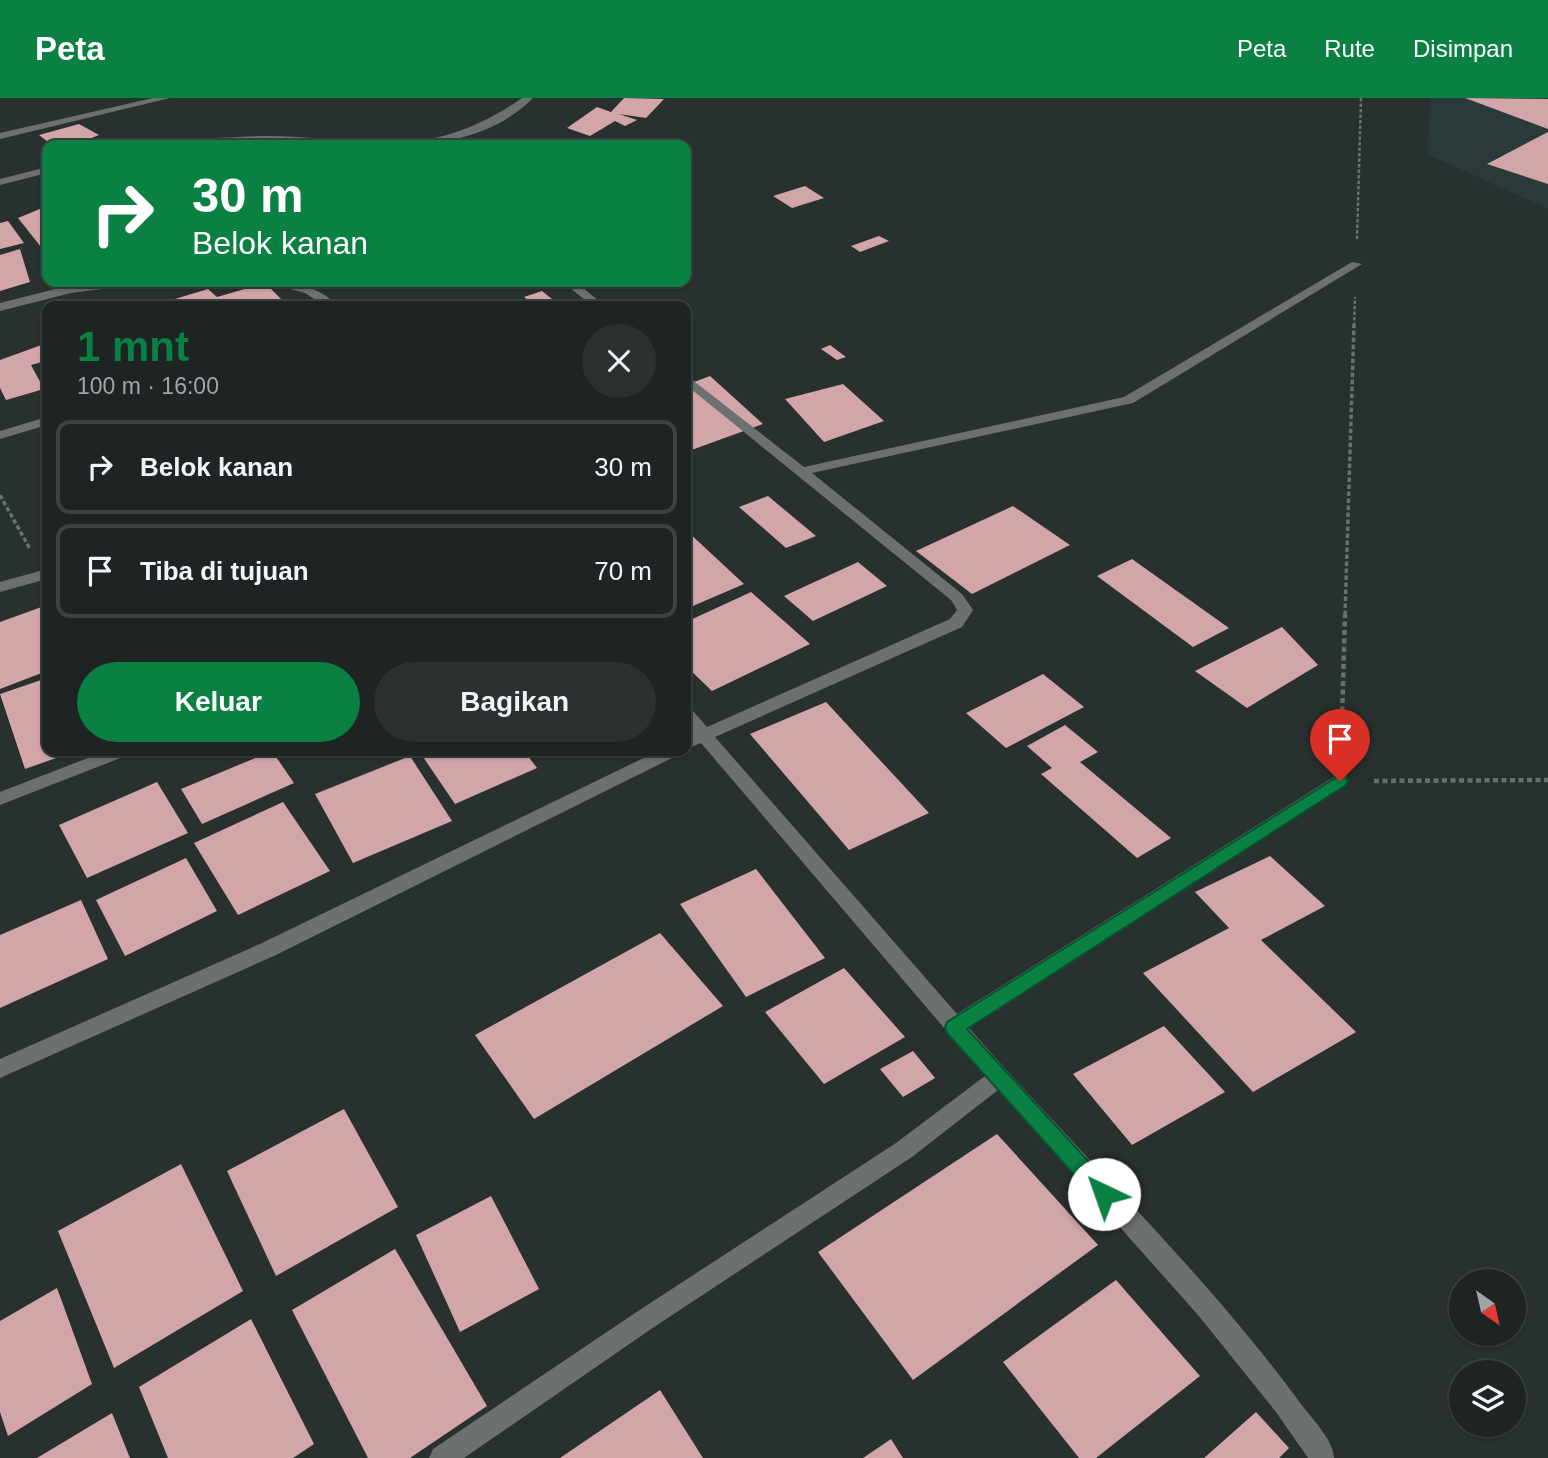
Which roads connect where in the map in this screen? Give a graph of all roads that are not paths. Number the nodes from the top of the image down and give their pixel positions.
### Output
1 (164, 98) edge
2 (528, 98) edge
3 (0, 136) edge
4 (237, 140) edge
5 (291, 140) edge
6 (430, 140) edge
7 (42, 171) edge
8 (0, 182) edge
9 (1356, 264) road end
10 (84, 287) edge
11 (296, 287) edge
12 (575, 287) edge
13 (325, 301) edge
14 (593, 301) edge
15 (0, 307) edge
16 (691, 383) edge
17 (42, 422) edge
18 (0, 435) edge
19 (799, 472) junction
20 (42, 576) edge
21 (0, 587) edge
22 (695, 739) edge
23 (109, 756) edge
24 (662, 756) edge
25 (1340, 781) road end
26 (0, 799) edge
27 (954, 1027) junction
28 (0, 1069) edge
29 (999, 1077) junction
30 (442, 1458) edge
31 (1321, 1458) edge

1 - 3 street
2 - 6 street
4 - 5 street
7 - 8 street
9 - 19 street
10 - 15 street
11 - 13 street
12 - 14 street
16 - 19 street
17 - 18 street
19 - 22 street
20 - 21 street
22 - 27 street
23 - 26 street
24 - 28 street
25 - 27 street
27 - 29 street
29 - 30 street
29 - 31 street

